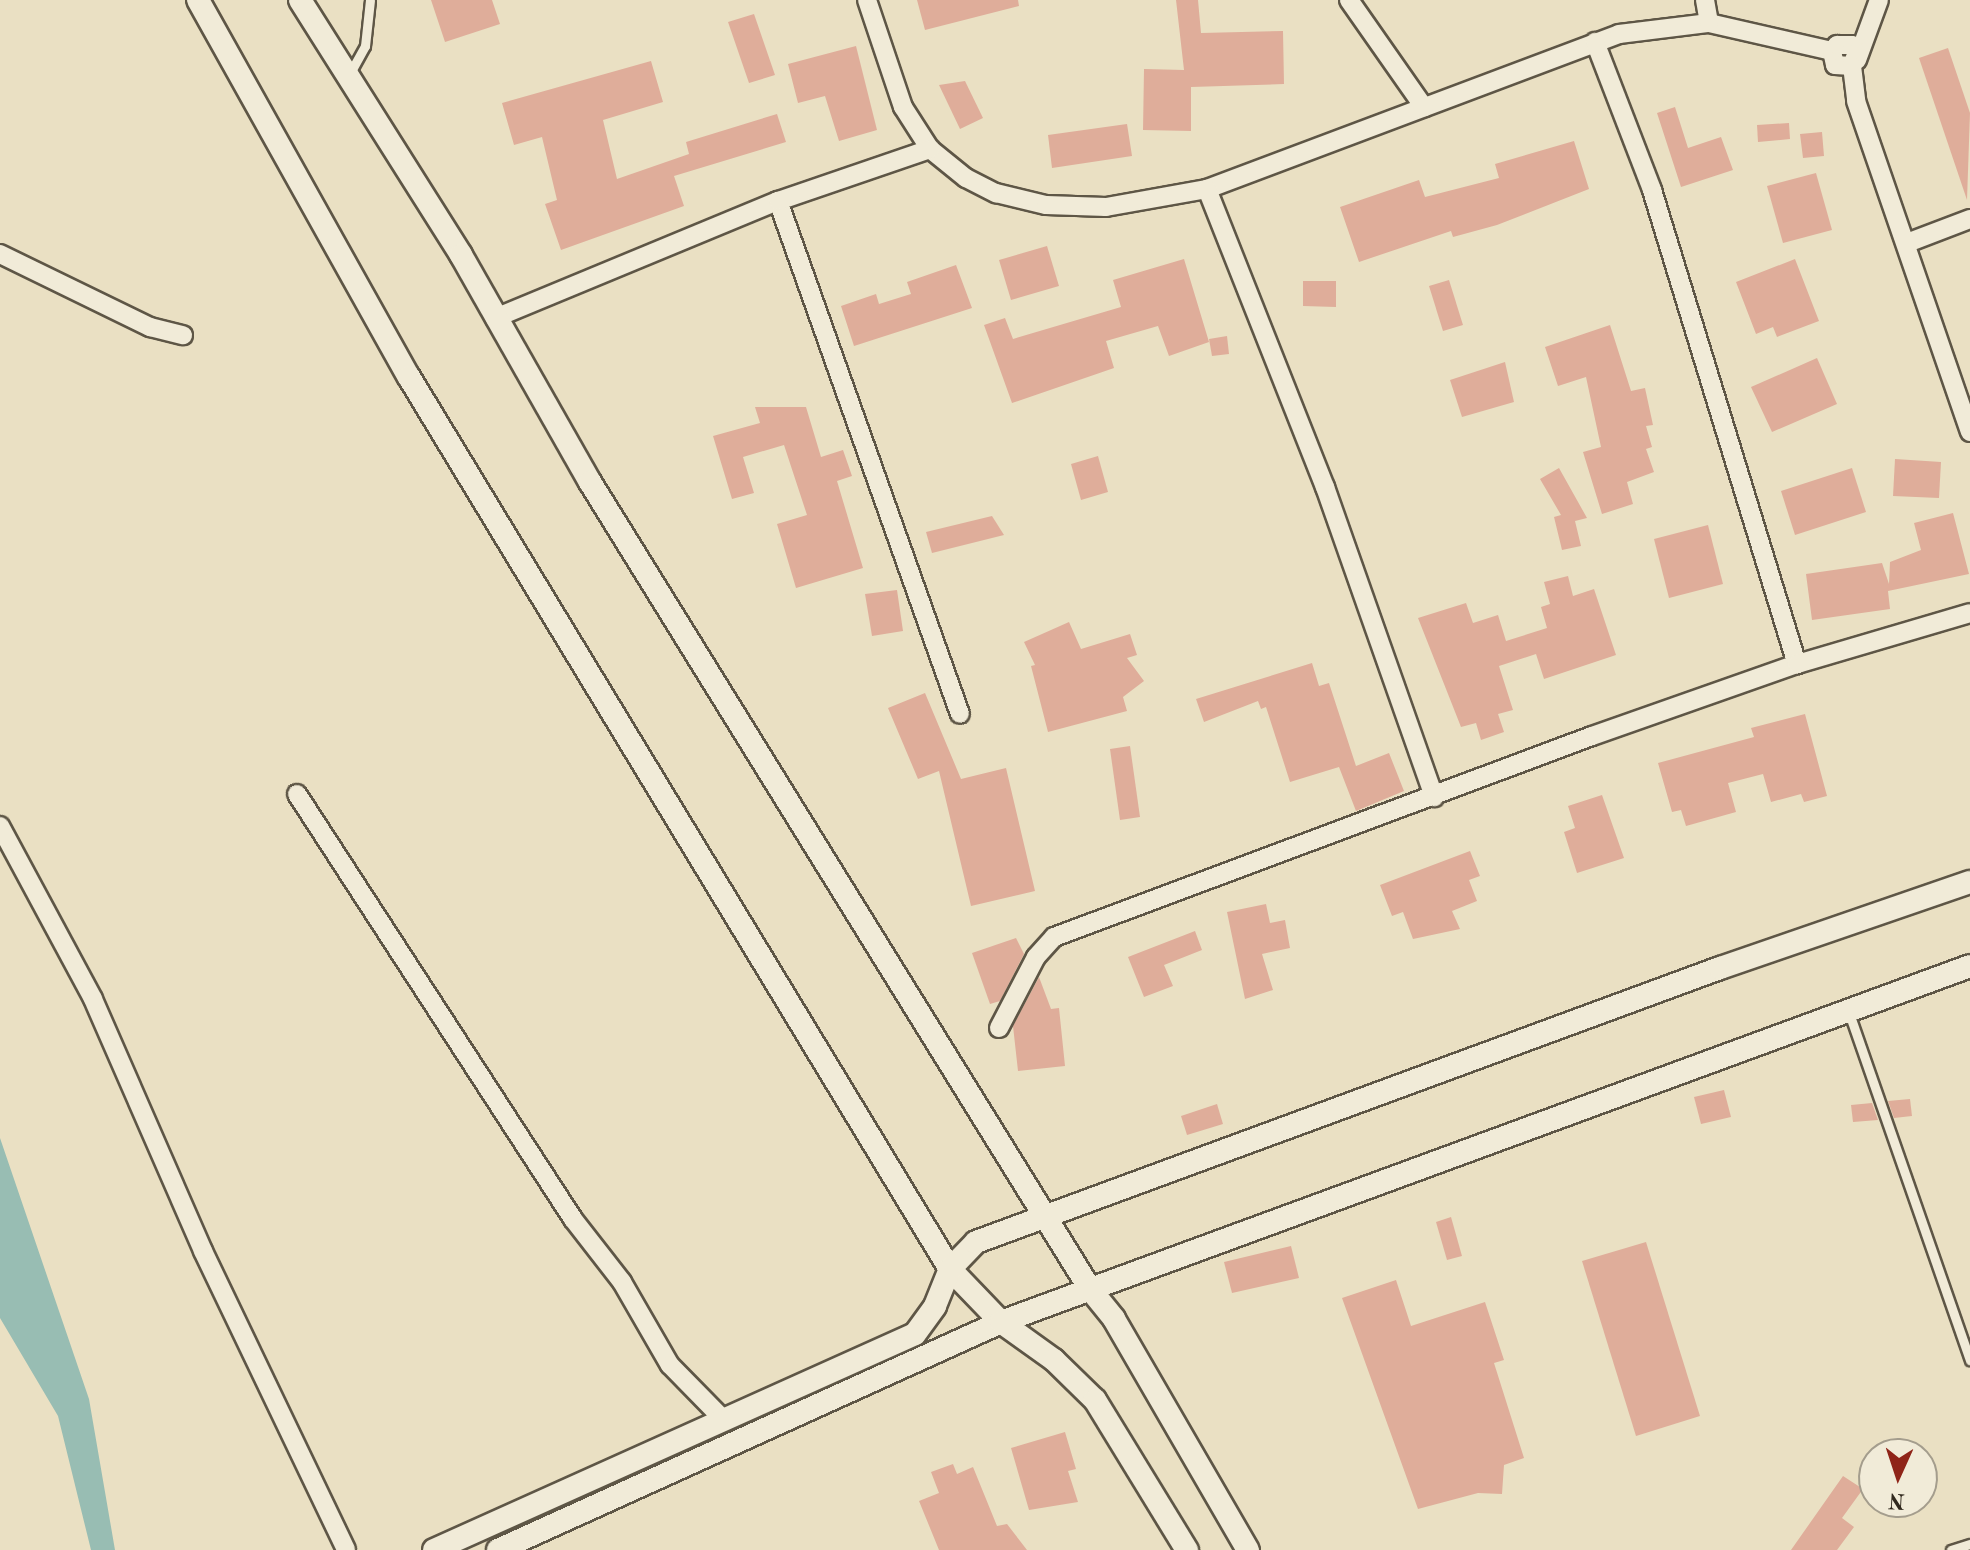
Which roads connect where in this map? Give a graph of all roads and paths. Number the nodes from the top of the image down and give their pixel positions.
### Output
1 (198, 0) edge
2 (300, 0) edge
3 (370, 0) edge
4 (867, 0) edge
5 (1349, 0) edge
6 (1705, 0) edge
7 (1878, 3) edge
8 (1709, 23) junction
9 (1595, 42) junction
10 (1838, 47) junction
11 (1850, 65) junction
12 (348, 76) junction
13 (1424, 107) junction
14 (930, 149) junction
15 (1207, 189) junction
16 (778, 201) junction
17 (1970, 219) edge
18 (1907, 243) junction
19 (0, 254) edge
20 (495, 318) junction
21 (183, 335) dead end
22 (1970, 432) edge
23 (1970, 613) edge
24 (1797, 664) junction
25 (960, 714) dead end
26 (297, 794) dead end
27 (1434, 797) junction
28 (0, 826) edge
29 (1970, 882) edge
30 (1970, 966) edge
31 (1848, 1010) junction
32 (999, 1028) dead end
33 (1044, 1215) junction
34 (950, 1269) junction
35 (1090, 1289) junction
36 (1001, 1322) junction
37 (1970, 1360) edge
38 (721, 1417) junction
39 (1970, 1544) edge
40 (346, 1550) edge
41 (434, 1550) edge
42 (498, 1550) edge
43 (1187, 1550) edge
44 (1248, 1550) edge
45 (1951, 1550) edge

1 - 34 street
2 - 12 street
3 - 12 lane
4 - 14 street
5 - 13 street
6 - 8 street
7 - 10 street
7 - 11 street
8 - 9 street
8 - 10 street
9 - 13 street
9 - 24 street
10 - 11 street
11 - 18 street
12 - 20 street
13 - 15 street
14 - 15 street
14 - 16 street
15 - 27 street
16 - 20 street
16 - 25 street
17 - 18 street
18 - 22 street
19 - 21 street
20 - 33 street
23 - 24 street
24 - 27 street
26 - 38 street
27 - 32 street
28 - 40 street
29 - 33 street
30 - 31 street
31 - 35 street
31 - 37 lane
33 - 34 street
33 - 35 street
34 - 36 street
34 - 38 street
35 - 36 street
35 - 44 street
36 - 42 street
36 - 43 street
38 - 41 street
39 - 45 lane

